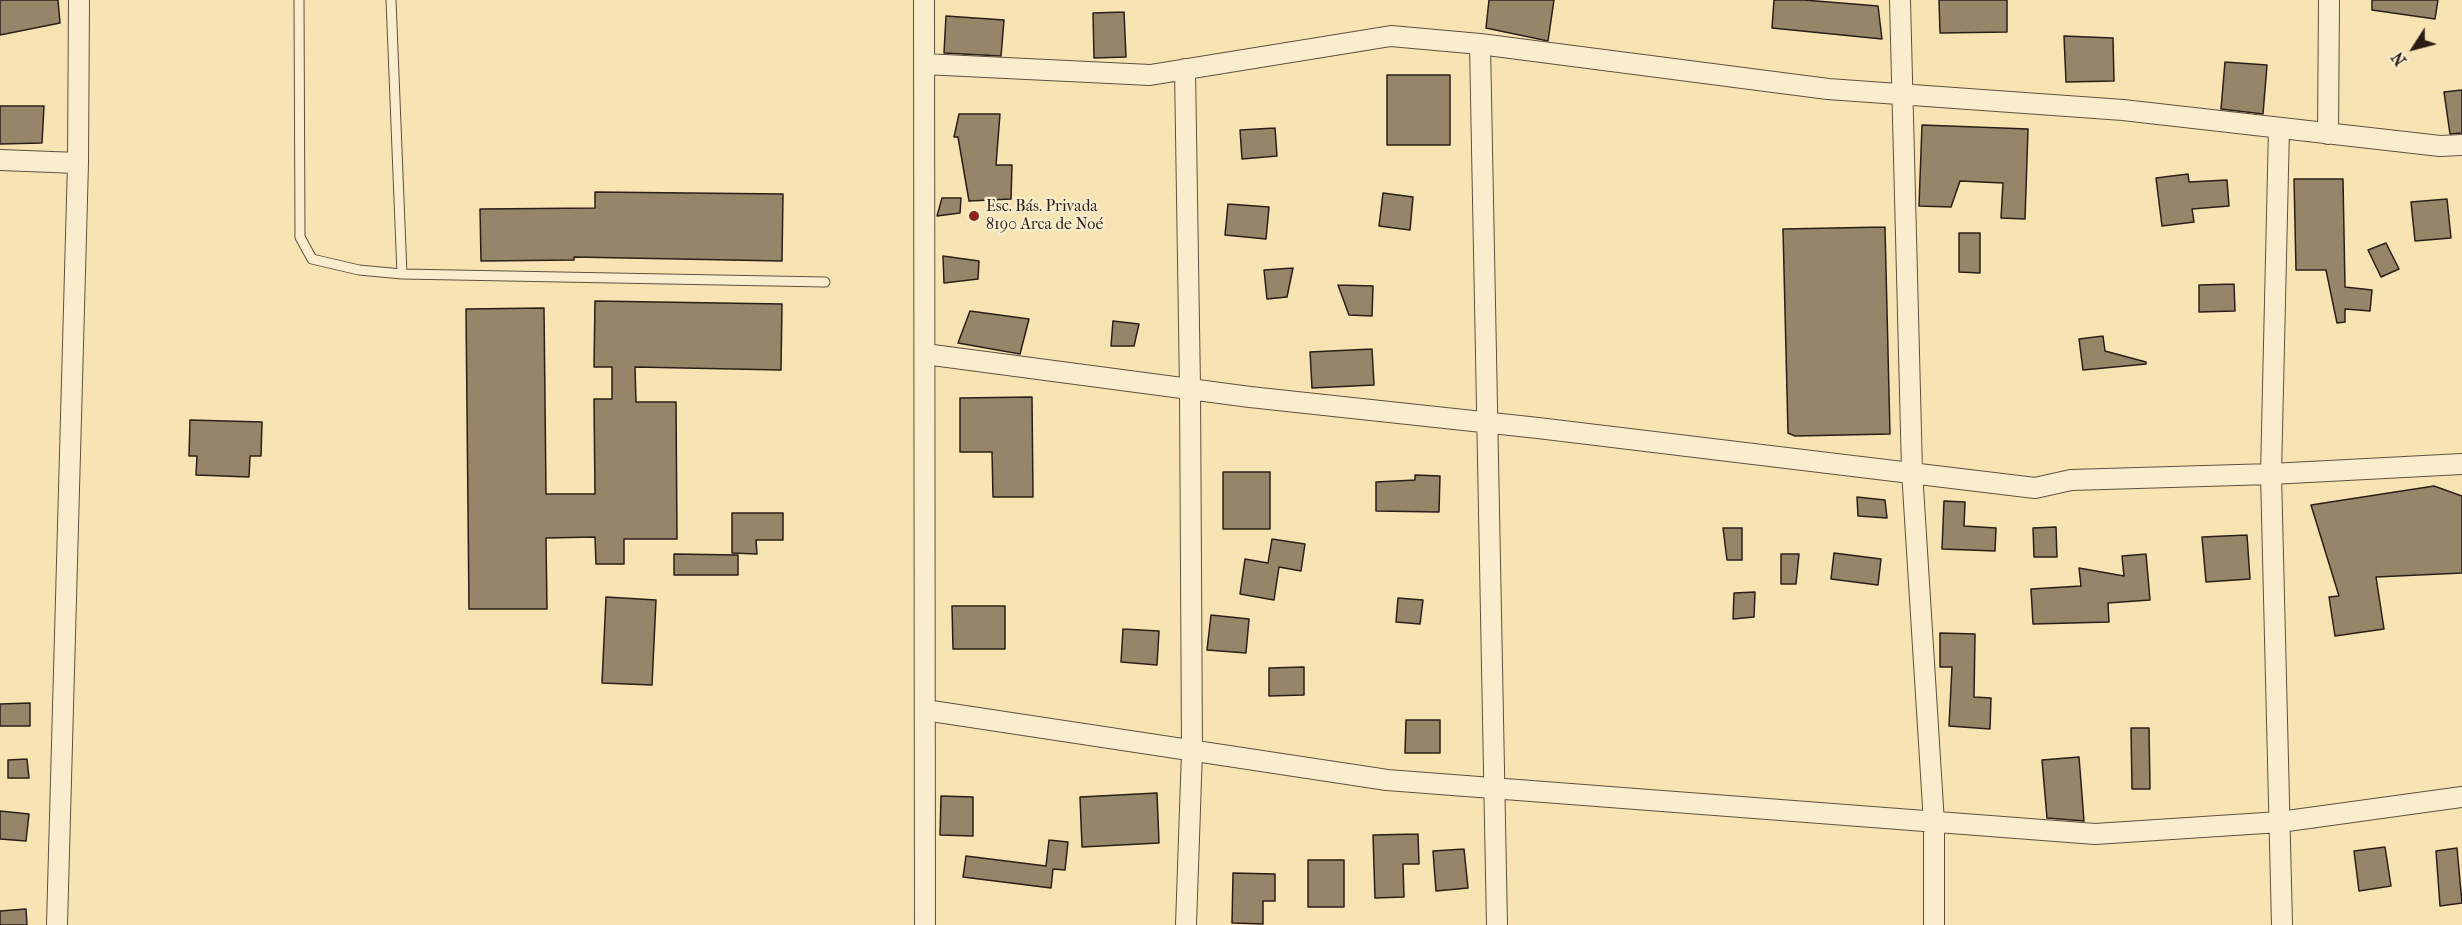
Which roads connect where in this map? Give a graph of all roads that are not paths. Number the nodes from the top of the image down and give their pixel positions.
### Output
1 (79, 0) edge
2 (299, 0) edge
3 (391, 0) edge
4 (924, 0) edge
5 (1900, 0) edge
6 (2329, 0) edge
7 (1479, 44) junction
8 (924, 64) junction
9 (1185, 69) junction
10 (1902, 95) junction
11 (2279, 128) junction
12 (2328, 134) junction
13 (2462, 145) edge
14 (0, 160) edge
15 (78, 163) junction
16 (402, 274) junction
17 (825, 282) dead end
18 (924, 354) junction
19 (1190, 388) junction
20 (1488, 422) junction
21 (2462, 464) edge
22 (1912, 471) junction
23 (2271, 474) junction
24 (925, 710) junction
25 (1192, 751) junction
26 (1496, 789) junction
27 (2462, 797) edge
28 (2280, 822) junction
29 (1934, 823) junction
30 (57, 925) edge
31 (925, 925) edge
32 (1186, 925) edge
33 (1497, 925) edge
34 (1934, 925) edge
35 (2282, 925) edge

1 - 15 street
2 - 16 lane
3 - 16 lane
4 - 8 street
5 - 10 street
6 - 12 street
7 - 9 street
7 - 10 street
7 - 20 street
8 - 9 street
8 - 18 street
9 - 19 street
10 - 11 street
10 - 22 street
11 - 12 street
11 - 23 street
12 - 13 street
14 - 15 street
15 - 30 street
16 - 17 lane
18 - 19 street
18 - 24 street
19 - 20 street
19 - 25 street
20 - 22 street
20 - 26 street
21 - 23 street
22 - 23 street
22 - 29 street
23 - 28 street
24 - 25 street
24 - 31 street
25 - 26 street
25 - 32 street
26 - 29 street
26 - 33 street
27 - 28 street
28 - 29 street
28 - 35 street
29 - 34 street

